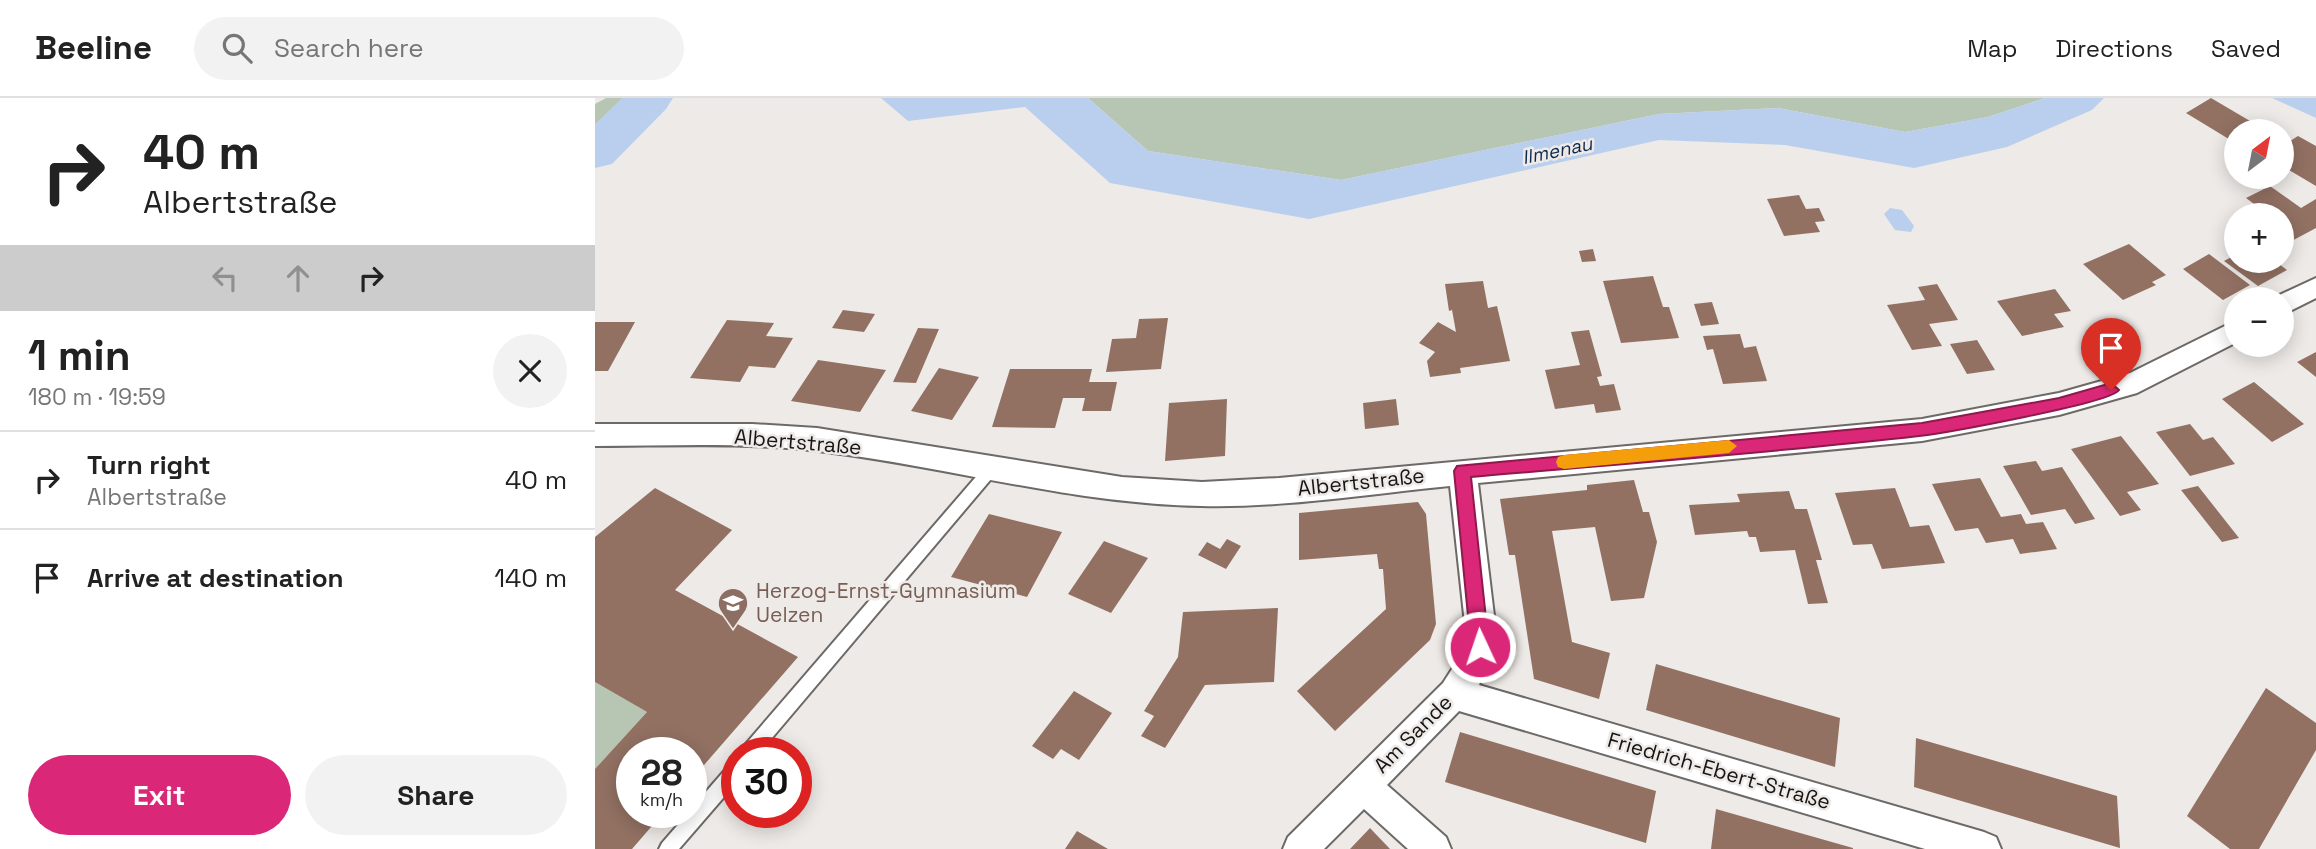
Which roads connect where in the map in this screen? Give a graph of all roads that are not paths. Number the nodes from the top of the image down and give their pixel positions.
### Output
1 (2316, 287) edge
2 (2294, 299) edge
3 (2224, 337) edge
4 (595, 435) edge
5 (992, 468) junction
6 (1462, 471) junction
7 (1454, 694) junction
8 (763, 737) edge
9 (1362, 785) junction
10 (721, 788) edge
11 (668, 849) edge
12 (1300, 849) edge
13 (1434, 849) edge
14 (1984, 849) edge

1 - 2 street
3 - 6 street, Albertstraße
4 - 5 street, Albertstraße
5 - 6 street, Albertstraße
5 - 8 lane
6 - 7 street, Am Sande
7 - 9 street, Am Sande
7 - 14 street, Friedrich-Ebert-Straße
9 - 12 street, Am Sande
9 - 13 street
10 - 11 lane

